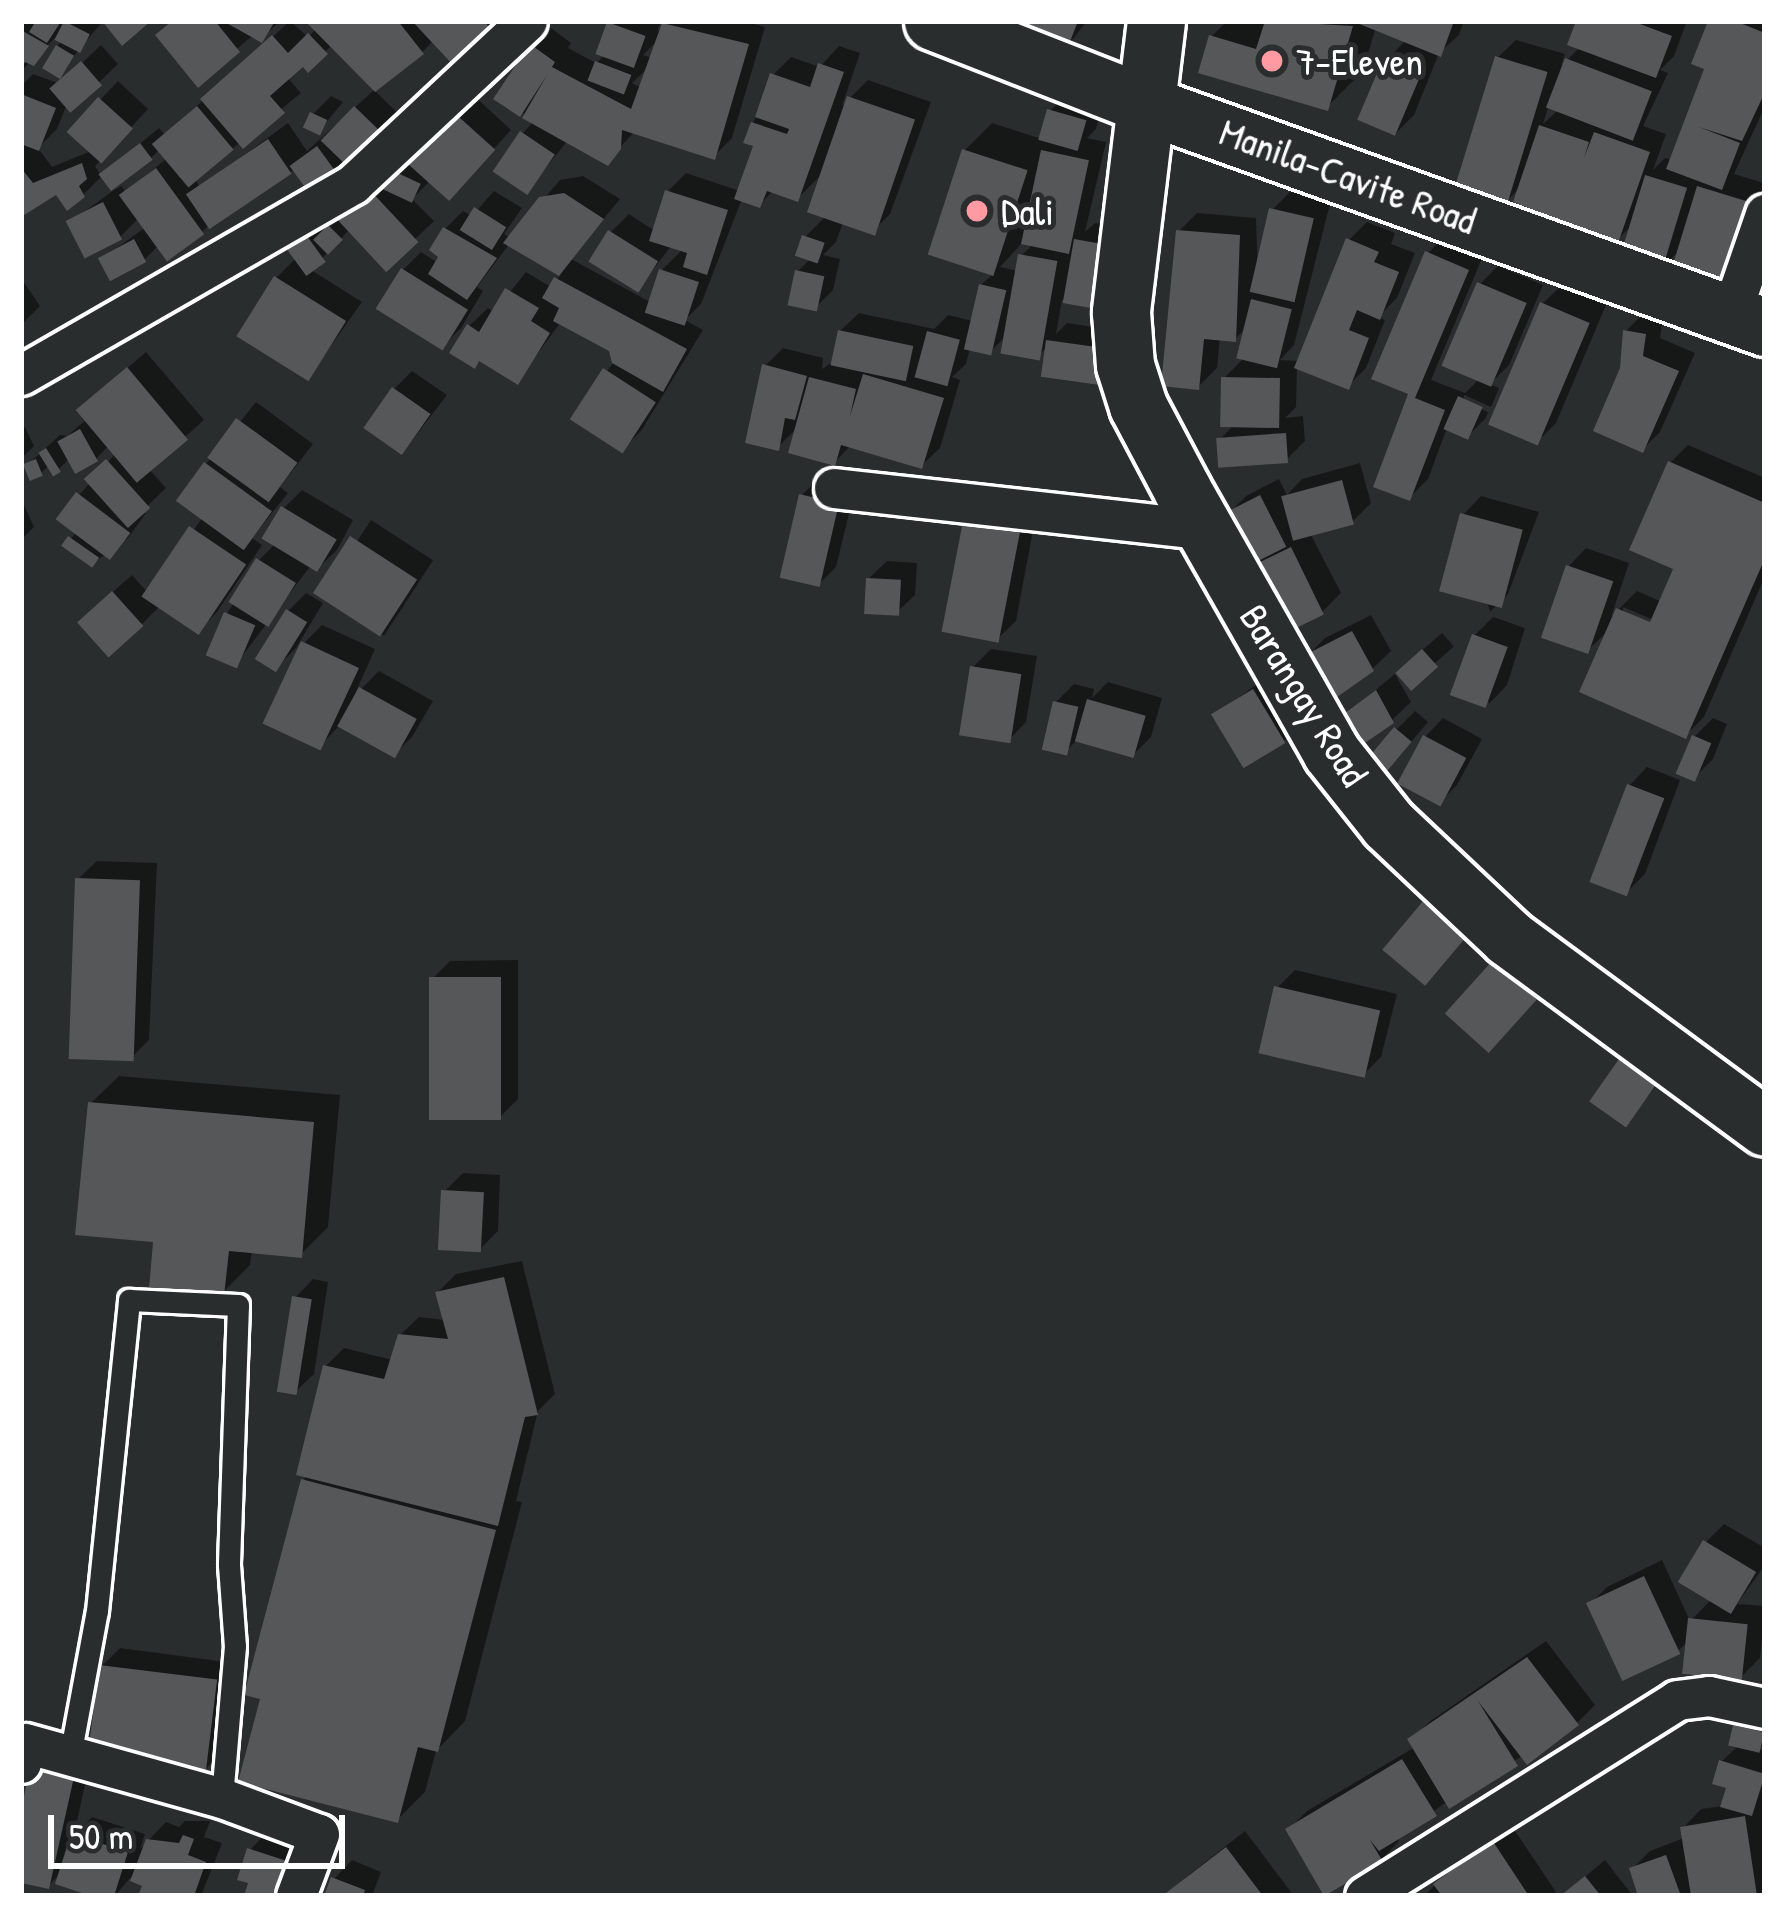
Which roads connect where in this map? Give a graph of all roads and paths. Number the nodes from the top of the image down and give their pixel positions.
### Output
1 (526, 21) edge
2 (933, 21) edge
3 (1156, 21) edge
4 (1147, 105) junction
5 (1765, 214) edge
6 (1748, 320) edge
7 (21, 375) edge
8 (834, 488) dead end
9 (1205, 530) junction
10 (1765, 1127) edge
11 (1765, 1708) edge
12 (70, 1756) junction
13 (21, 1763) edge
14 (222, 1798) junction
15 (296, 1896) edge
16 (1365, 1896) edge

1 - 7 street
2 - 4 street, Manila-Cavite Road
3 - 4 street, Barangay Road
4 - 6 street, Manila-Cavite Road
4 - 9 street, Barangay Road
5 - 6 street
8 - 9 street
9 - 10 street, Barangay Road
11 - 16 street
12 - 13 street
12 - 14 street
12 - 14 lane
14 - 15 street

